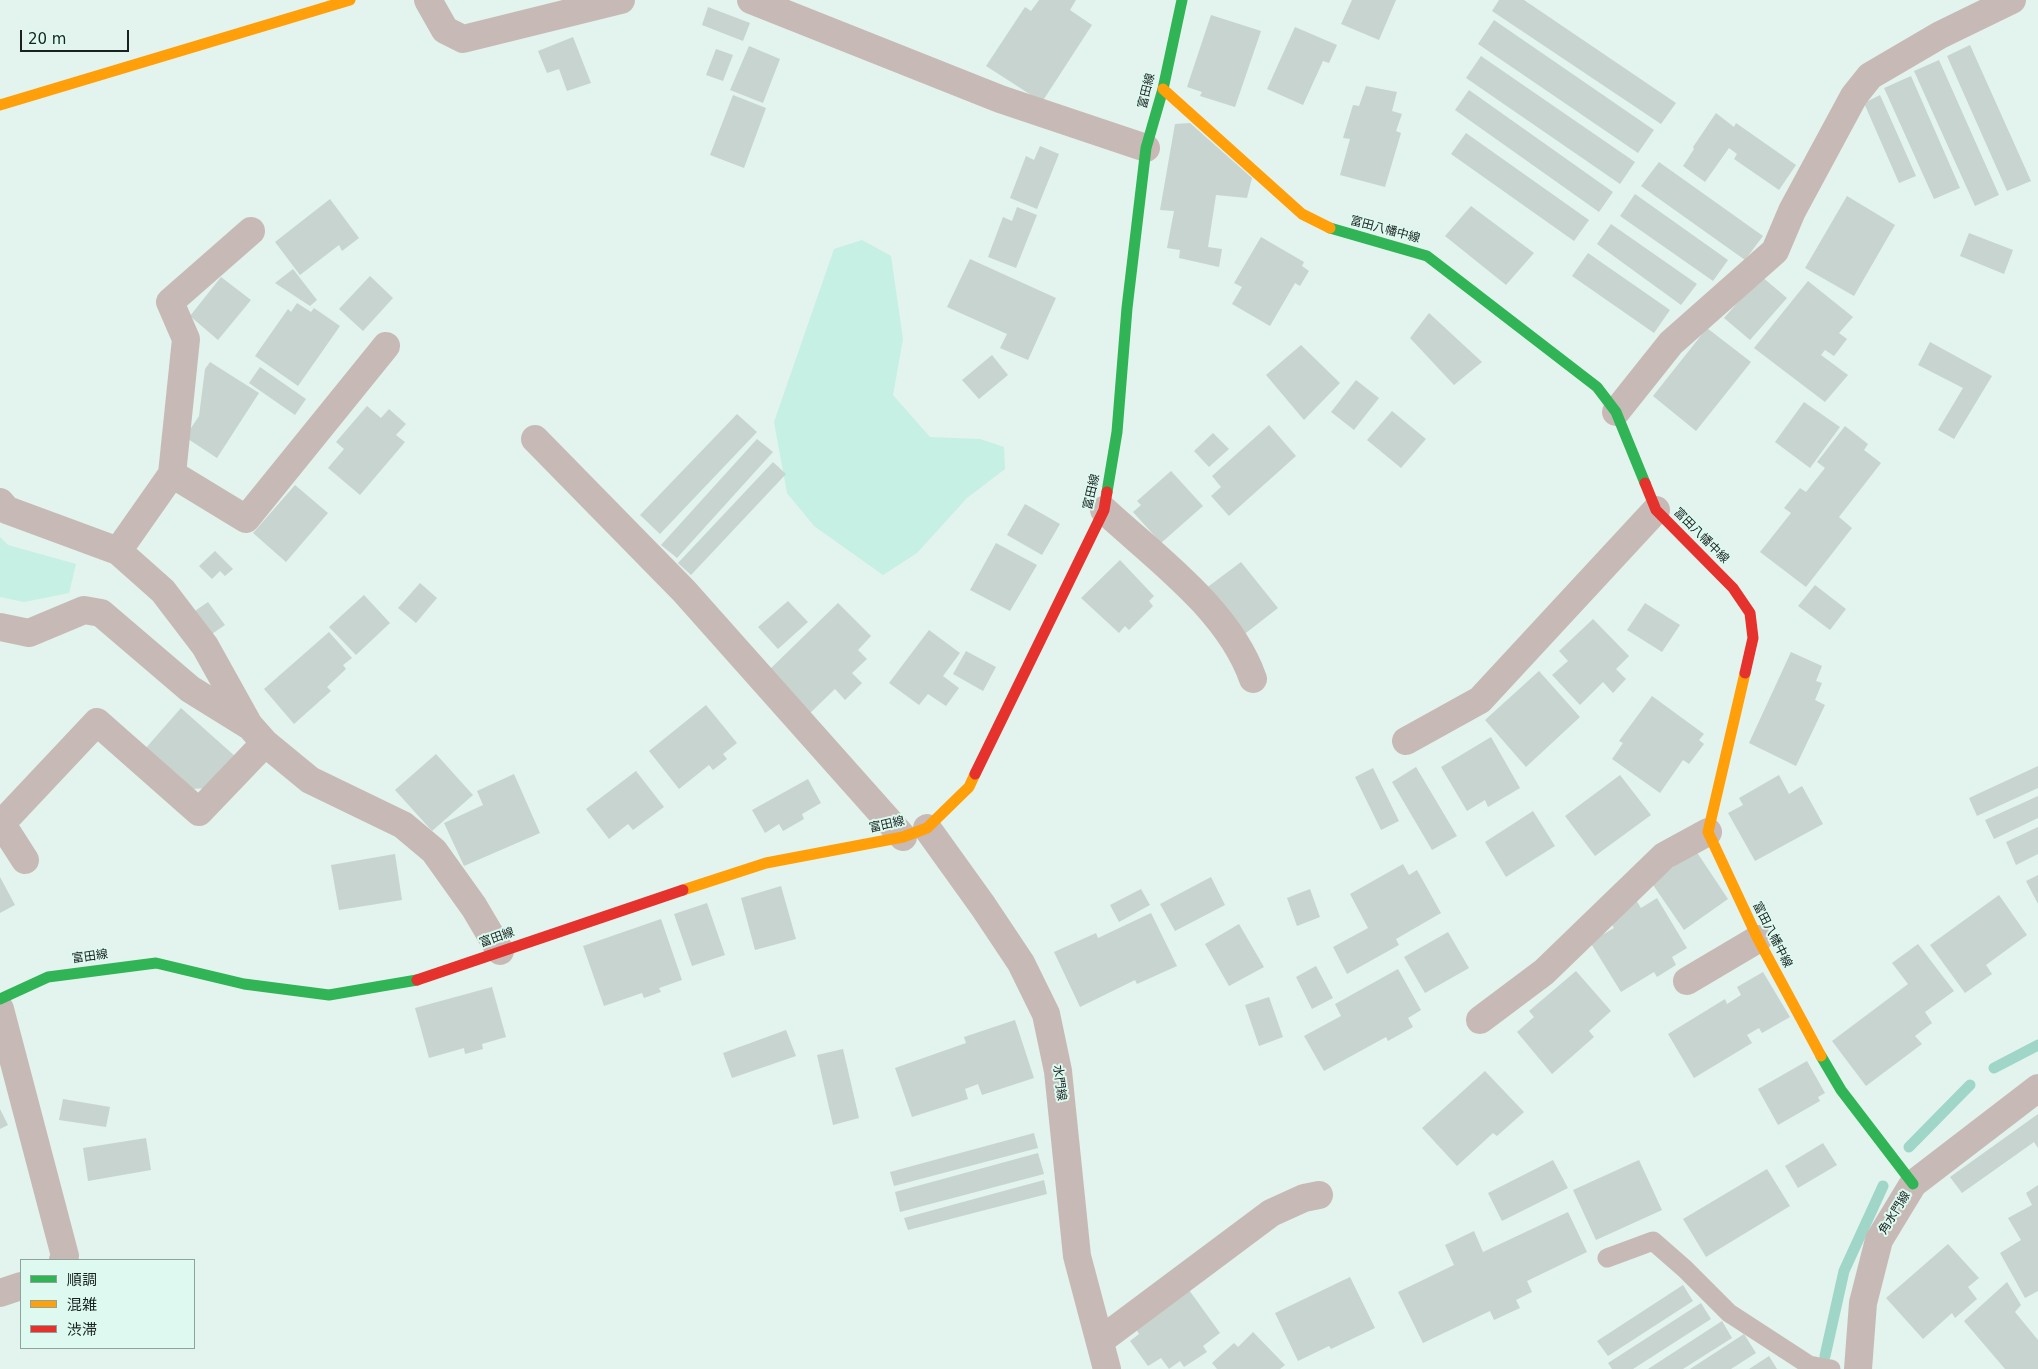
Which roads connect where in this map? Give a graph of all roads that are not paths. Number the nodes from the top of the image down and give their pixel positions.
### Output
1 (350, 0) edge
2 (428, 0) edge
3 (622, 0) edge
4 (751, 0) edge
5 (1182, 0) edge
6 (2012, 0) edge
7 (1163, 89) junction
8 (0, 106) edge
9 (1146, 148) junction
10 (251, 231) dead end
11 (386, 346) dead end
12 (1616, 412) junction
13 (535, 439) dead end
14 (172, 474) junction
15 (0, 502) edge
16 (1104, 510) junction
17 (1656, 510) junction
18 (118, 551) junction
19 (0, 627) edge
20 (1253, 679) dead end
21 (257, 734) junction
22 (1406, 741) dead end
23 (1, 822) edge
24 (1708, 832) junction
25 (915, 833) junction
26 (25, 860) dead end
27 (1758, 939) junction
28 (500, 952) junction
29 (1687, 981) dead end
30 (0, 999) edge
31 (0, 1009) edge
32 (1480, 1020) dead end
33 (2038, 1088) edge
34 (1913, 1184) junction
35 (1319, 1195) dead end
36 (1607, 1258) dead end
37 (64, 1259) edge
38 (20, 1286) edge
39 (0, 1293) edge
40 (1100, 1340) junction
41 (1107, 1369) edge
42 (1831, 1369) edge
43 (1858, 1369) edge

1 - 8 street
2 - 3 street
4 - 9 street
5 - 7 street, 富田線
6 - 12 street
7 - 9 street, 富田線
7 - 12 street, 富田八幡中線
9 - 16 street, 富田線
10 - 14 street
11 - 14 street
12 - 17 street, 富田八幡中線
13 - 25 street, 水門線
14 - 18 street
15 - 18 street
16 - 20 street
16 - 25 street, 富田線
17 - 22 street
17 - 24 street, 富田八幡中線
18 - 21 street
19 - 21 street
21 - 23 street
21 - 28 street
23 - 26 street
24 - 27 street, 富田八幡中線
24 - 32 street
25 - 28 street, 富田線
25 - 40 street, 水門線
27 - 29 street
27 - 34 street, 富田八幡中線
28 - 30 street, 富田線
31 - 37 street
33 - 34 street, 角水門線
34 - 43 street, 角水門線
35 - 40 street
36 - 42 lane
38 - 39 street
40 - 41 street, 水門線

